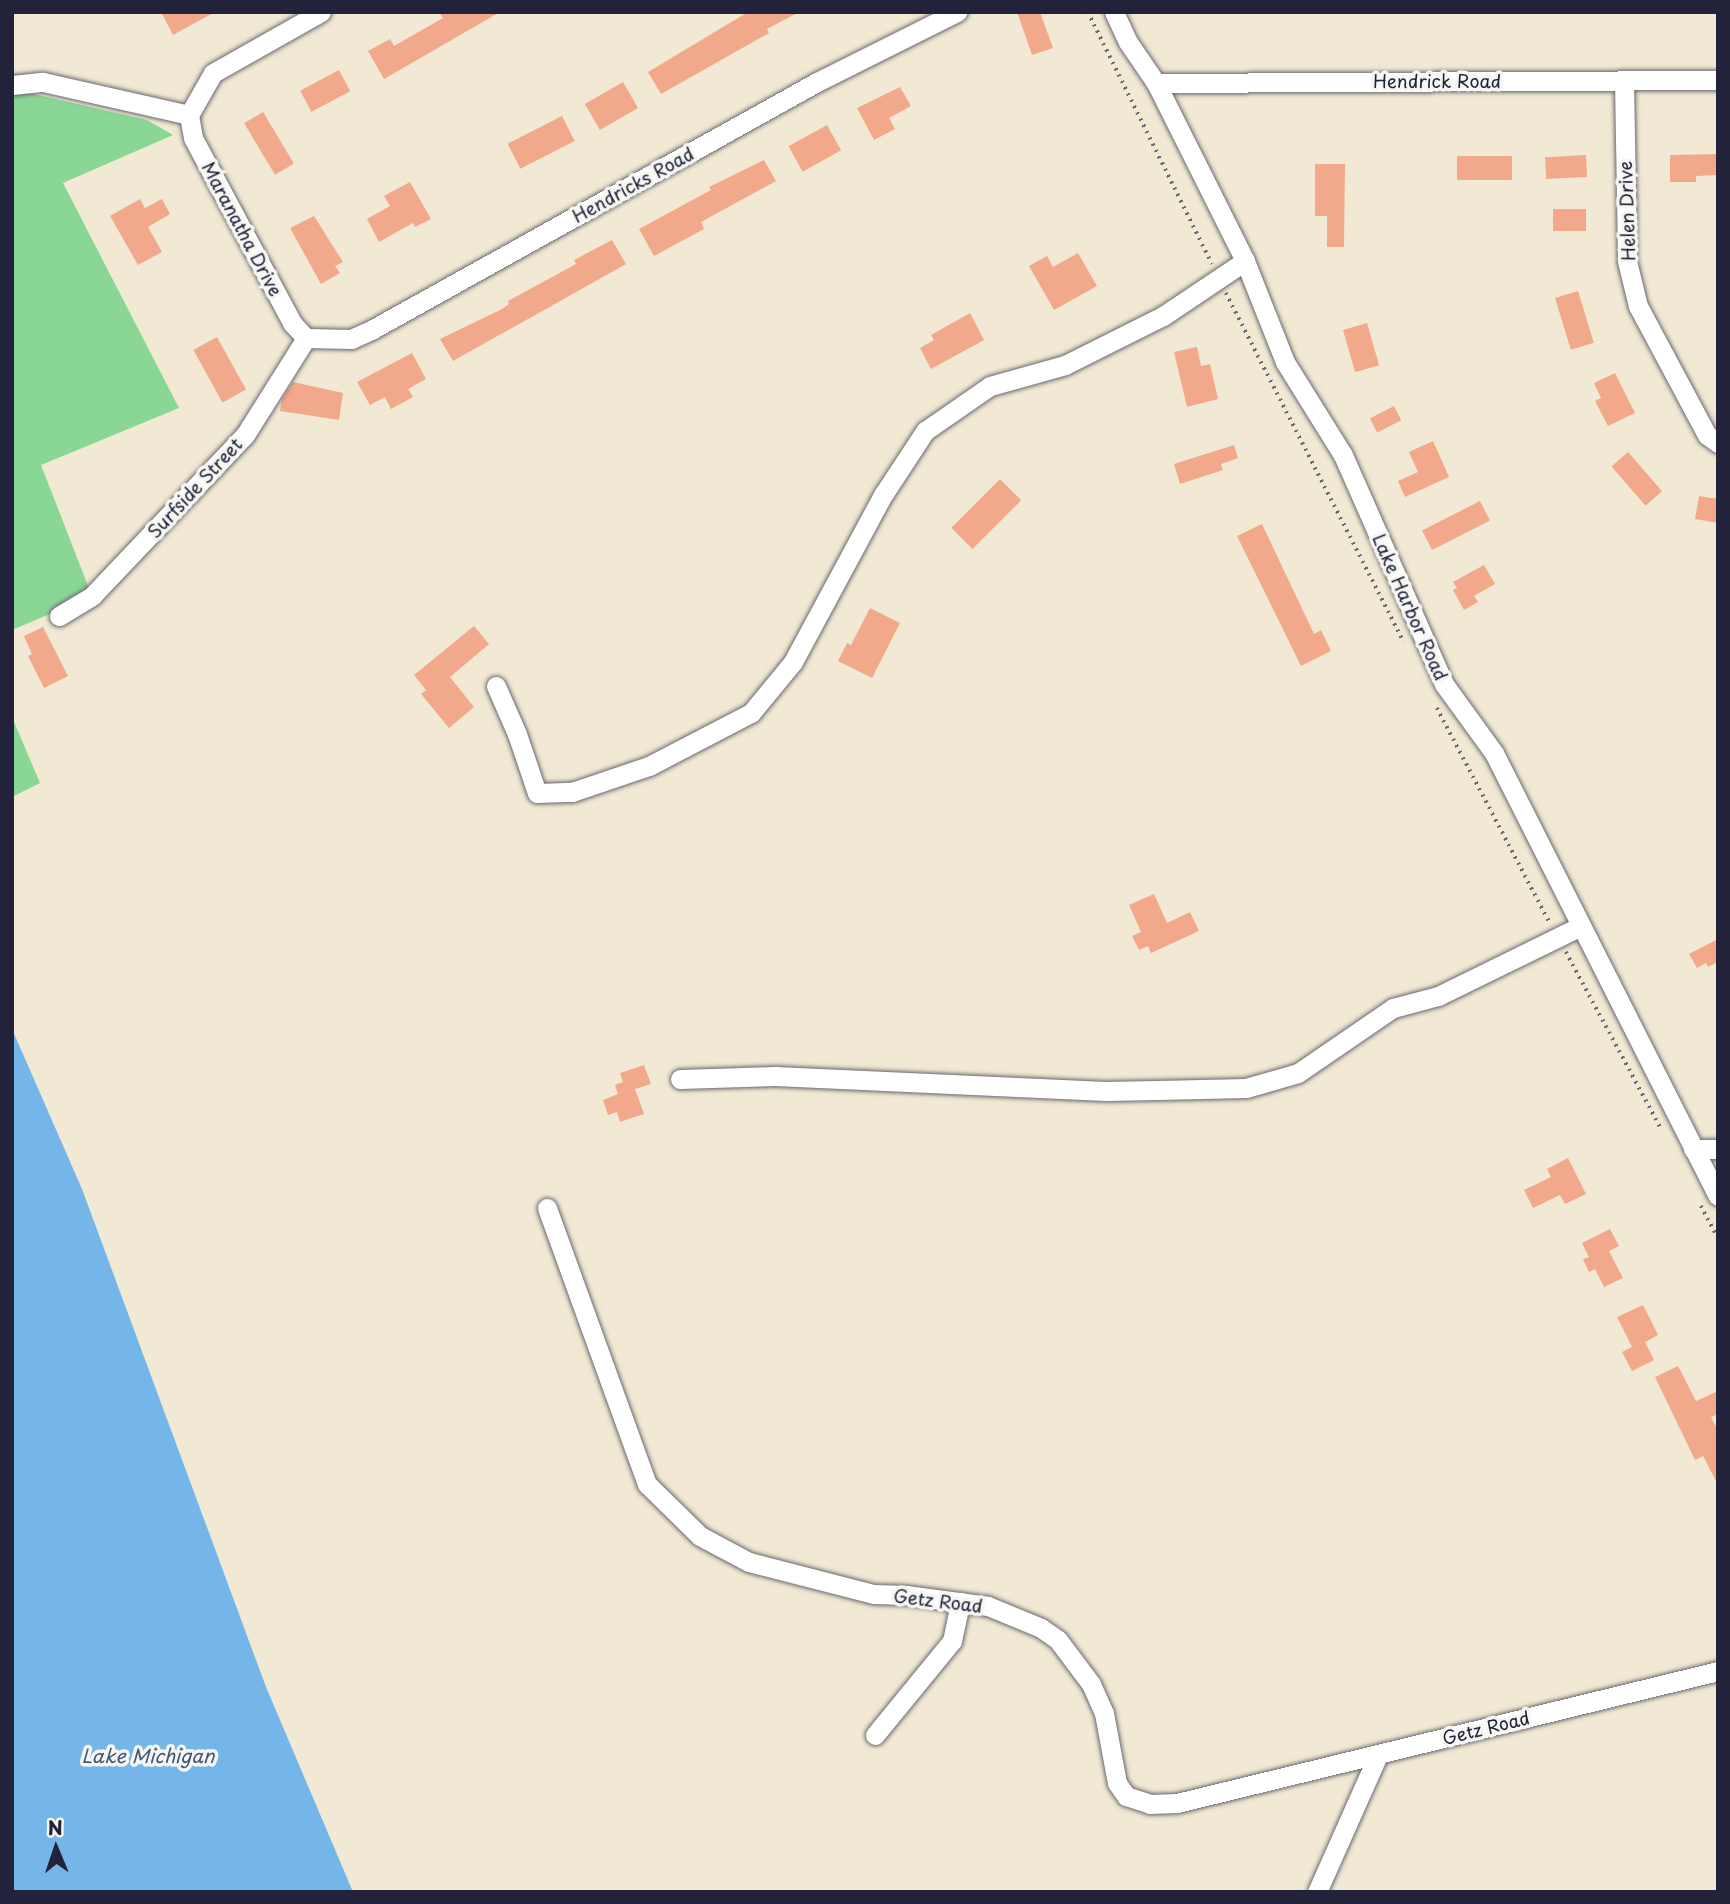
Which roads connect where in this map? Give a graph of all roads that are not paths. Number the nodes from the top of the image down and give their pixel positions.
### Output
1 (321, 12) edge
2 (957, 12) edge
3 (1114, 12) edge
4 (1624, 80) junction
5 (1718, 80) edge
6 (1156, 83) junction
7 (12, 85) edge
8 (189, 115) junction
9 (1245, 261) junction
10 (306, 338) junction
11 (1718, 443) edge
12 (59, 616) dead end
13 (496, 686) dead end
14 (1581, 926) junction
15 (680, 1079) dead end
16 (1693, 1149) junction
17 (1718, 1149) edge
18 (1718, 1196) edge
19 (547, 1208) dead end
20 (960, 1602) junction
21 (1718, 1671) edge
22 (876, 1735) dead end
23 (1378, 1755) junction
24 (1317, 1892) edge

1 - 8 street
2 - 10 street, Hendricks Road
3 - 6 street, Lake Harbor Road
4 - 5 street, Hendrick Road
4 - 6 street, Hendrick Road
4 - 11 street, Helen Drive
6 - 9 street, Lake Harbor Road
7 - 8 street
8 - 10 street, Maranatha Drive
9 - 13 street
9 - 14 street, Lake Harbor Road
10 - 12 street, Surfside Street
14 - 15 street
14 - 16 street, Lake Harbor Road
16 - 17 street
16 - 18 street, Lake Harbor Road
19 - 20 street, Getz Road
20 - 22 street
20 - 23 street, Getz Road
21 - 23 street, Getz Road
23 - 24 street

